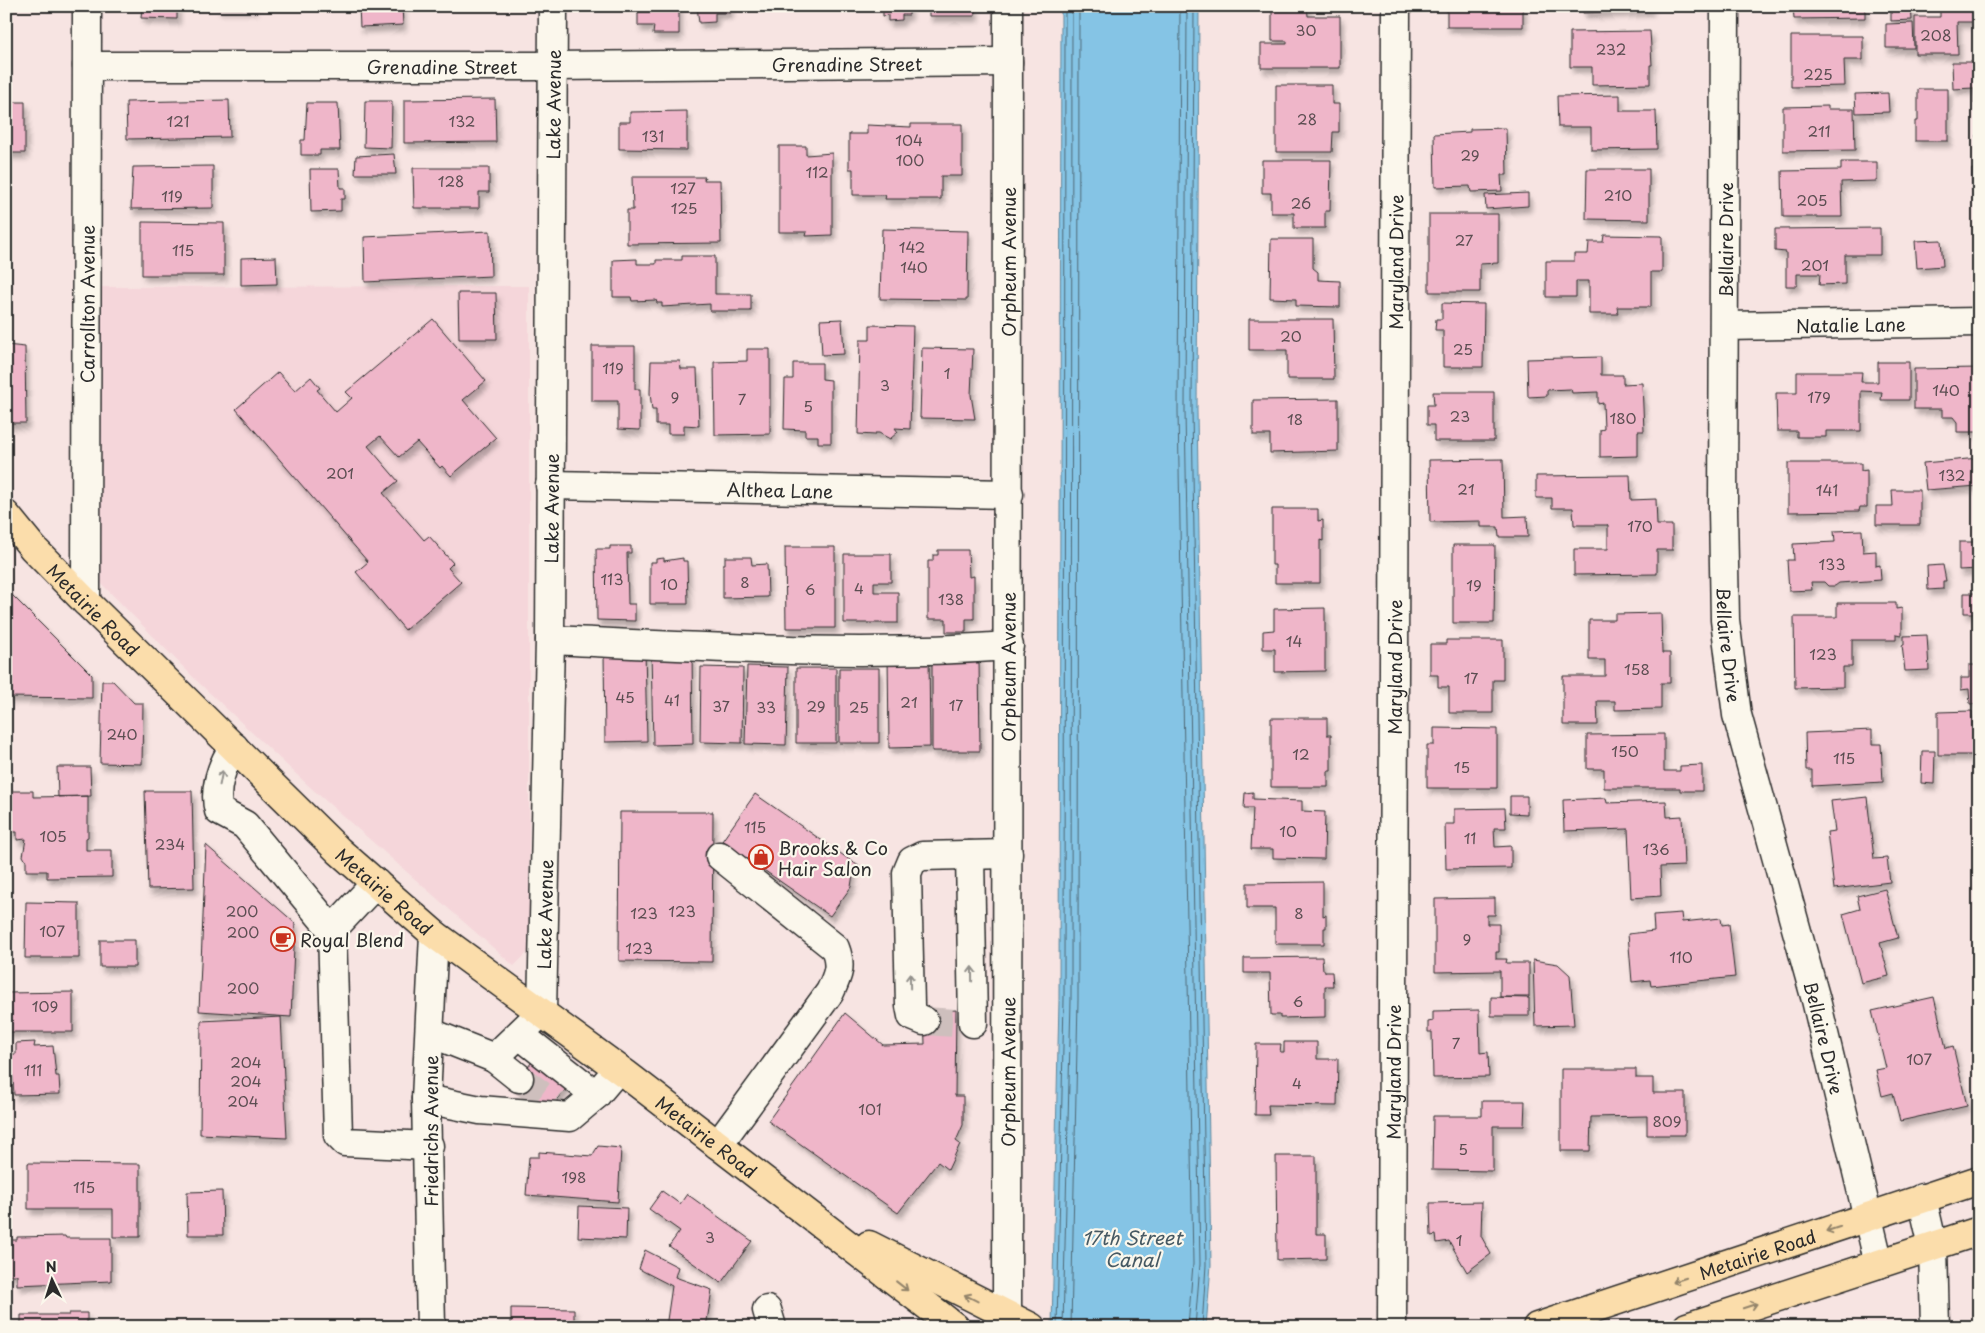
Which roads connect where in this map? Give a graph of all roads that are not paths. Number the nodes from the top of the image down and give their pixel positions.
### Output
1 (87, 6) edge
2 (553, 6) edge
3 (1008, 6) edge
4 (1396, 6) edge
5 (1725, 6) edge
6 (1008, 62) junction
7 (87, 66) junction
8 (553, 66) junction
9 (1979, 322) edge
10 (1725, 326) junction
11 (550, 485) junction
12 (1009, 494) junction
13 (6, 515) edge
14 (86, 602) junction
15 (550, 640) junction
16 (1009, 646) junction
17 (234, 747) junction
18 (1008, 854) junction
19 (970, 855) junction
20 (720, 856) dead end
21 (376, 883) junction
22 (332, 930) junction
23 (434, 934) junction
24 (542, 1012) junction
25 (924, 1021) dead end
26 (1008, 1023) junction
27 (431, 1032) junction
28 (520, 1035) junction
29 (494, 1058) junction
30 (618, 1069) junction
31 (520, 1078) tunnel mouth
32 (596, 1094) junction
33 (426, 1099) junction
34 (718, 1145) junction
35 (429, 1146) junction
36 (1979, 1180) edge
37 (1922, 1198) junction
38 (808, 1214) junction
39 (1867, 1218) junction
40 (1979, 1230) edge
41 (1933, 1246) junction
42 (1879, 1264) junction
43 (1015, 1323) edge
44 (432, 1327) edge
45 (955, 1327) edge
46 (1392, 1327) edge
47 (1536, 1327) edge
48 (1687, 1327) edge
49 (1935, 1327) edge

1 - 7 street, Carrollton Avenue
2 - 8 street, Lake Avenue
3 - 6 street, Orpheum Avenue
4 - 46 street, Maryland Drive
5 - 10 street, Bellaire Drive
6 - 8 street, Grenadine Street
6 - 12 street, Orpheum Avenue
7 - 8 street, Grenadine Street
7 - 14 street, Carrollton Avenue
8 - 11 street, Lake Avenue
9 - 10 street, Natalie Lane
10 - 39 street, Bellaire Drive
11 - 12 street, Althea Lane
11 - 15 street, Lake Avenue
12 - 16 street, Orpheum Avenue
13 - 14 main road, Metairie Road
14 - 17 main road, Metairie Road
15 - 16 street
15 - 24 street, Lake Avenue
16 - 18 street, Orpheum Avenue
17 - 21 main road, Metairie Road
22 -> 17 street
18 - 19 street
18 - 26 street, Orpheum Avenue
25 -> 19 street
26 -> 19 street
20 - 34 street
21 - 22 street
21 - 23 main road, Metairie Road
22 - 35 street
23 - 24 main road, Metairie Road
23 - 27 street, Friedrichs Avenue
24 - 28 street
24 - 30 main road, Metairie Road
26 - 43 street, Orpheum Avenue
27 - 29 street
27 - 33 street, Friedrichs Avenue
28 - 29 street
28 - 32 street
29 - 31 street
30 - 32 street
30 - 34 main road, Metairie Road
32 - 33 street
33 - 35 street, Friedrichs Avenue
34 - 38 main road, Metairie Road
35 - 44 street, Friedrichs Avenue
36 - 37 main road, Metairie Road
37 - 39 main road, Metairie Road
37 - 41 street
43 -> 38 main road, Metairie Road
38 -> 45 main road, Metairie Road
39 - 42 street, Bellaire Drive
39 -> 47 main road, Metairie Road
40 - 41 main road
41 - 42 main road
41 - 49 street
48 -> 42 main road

